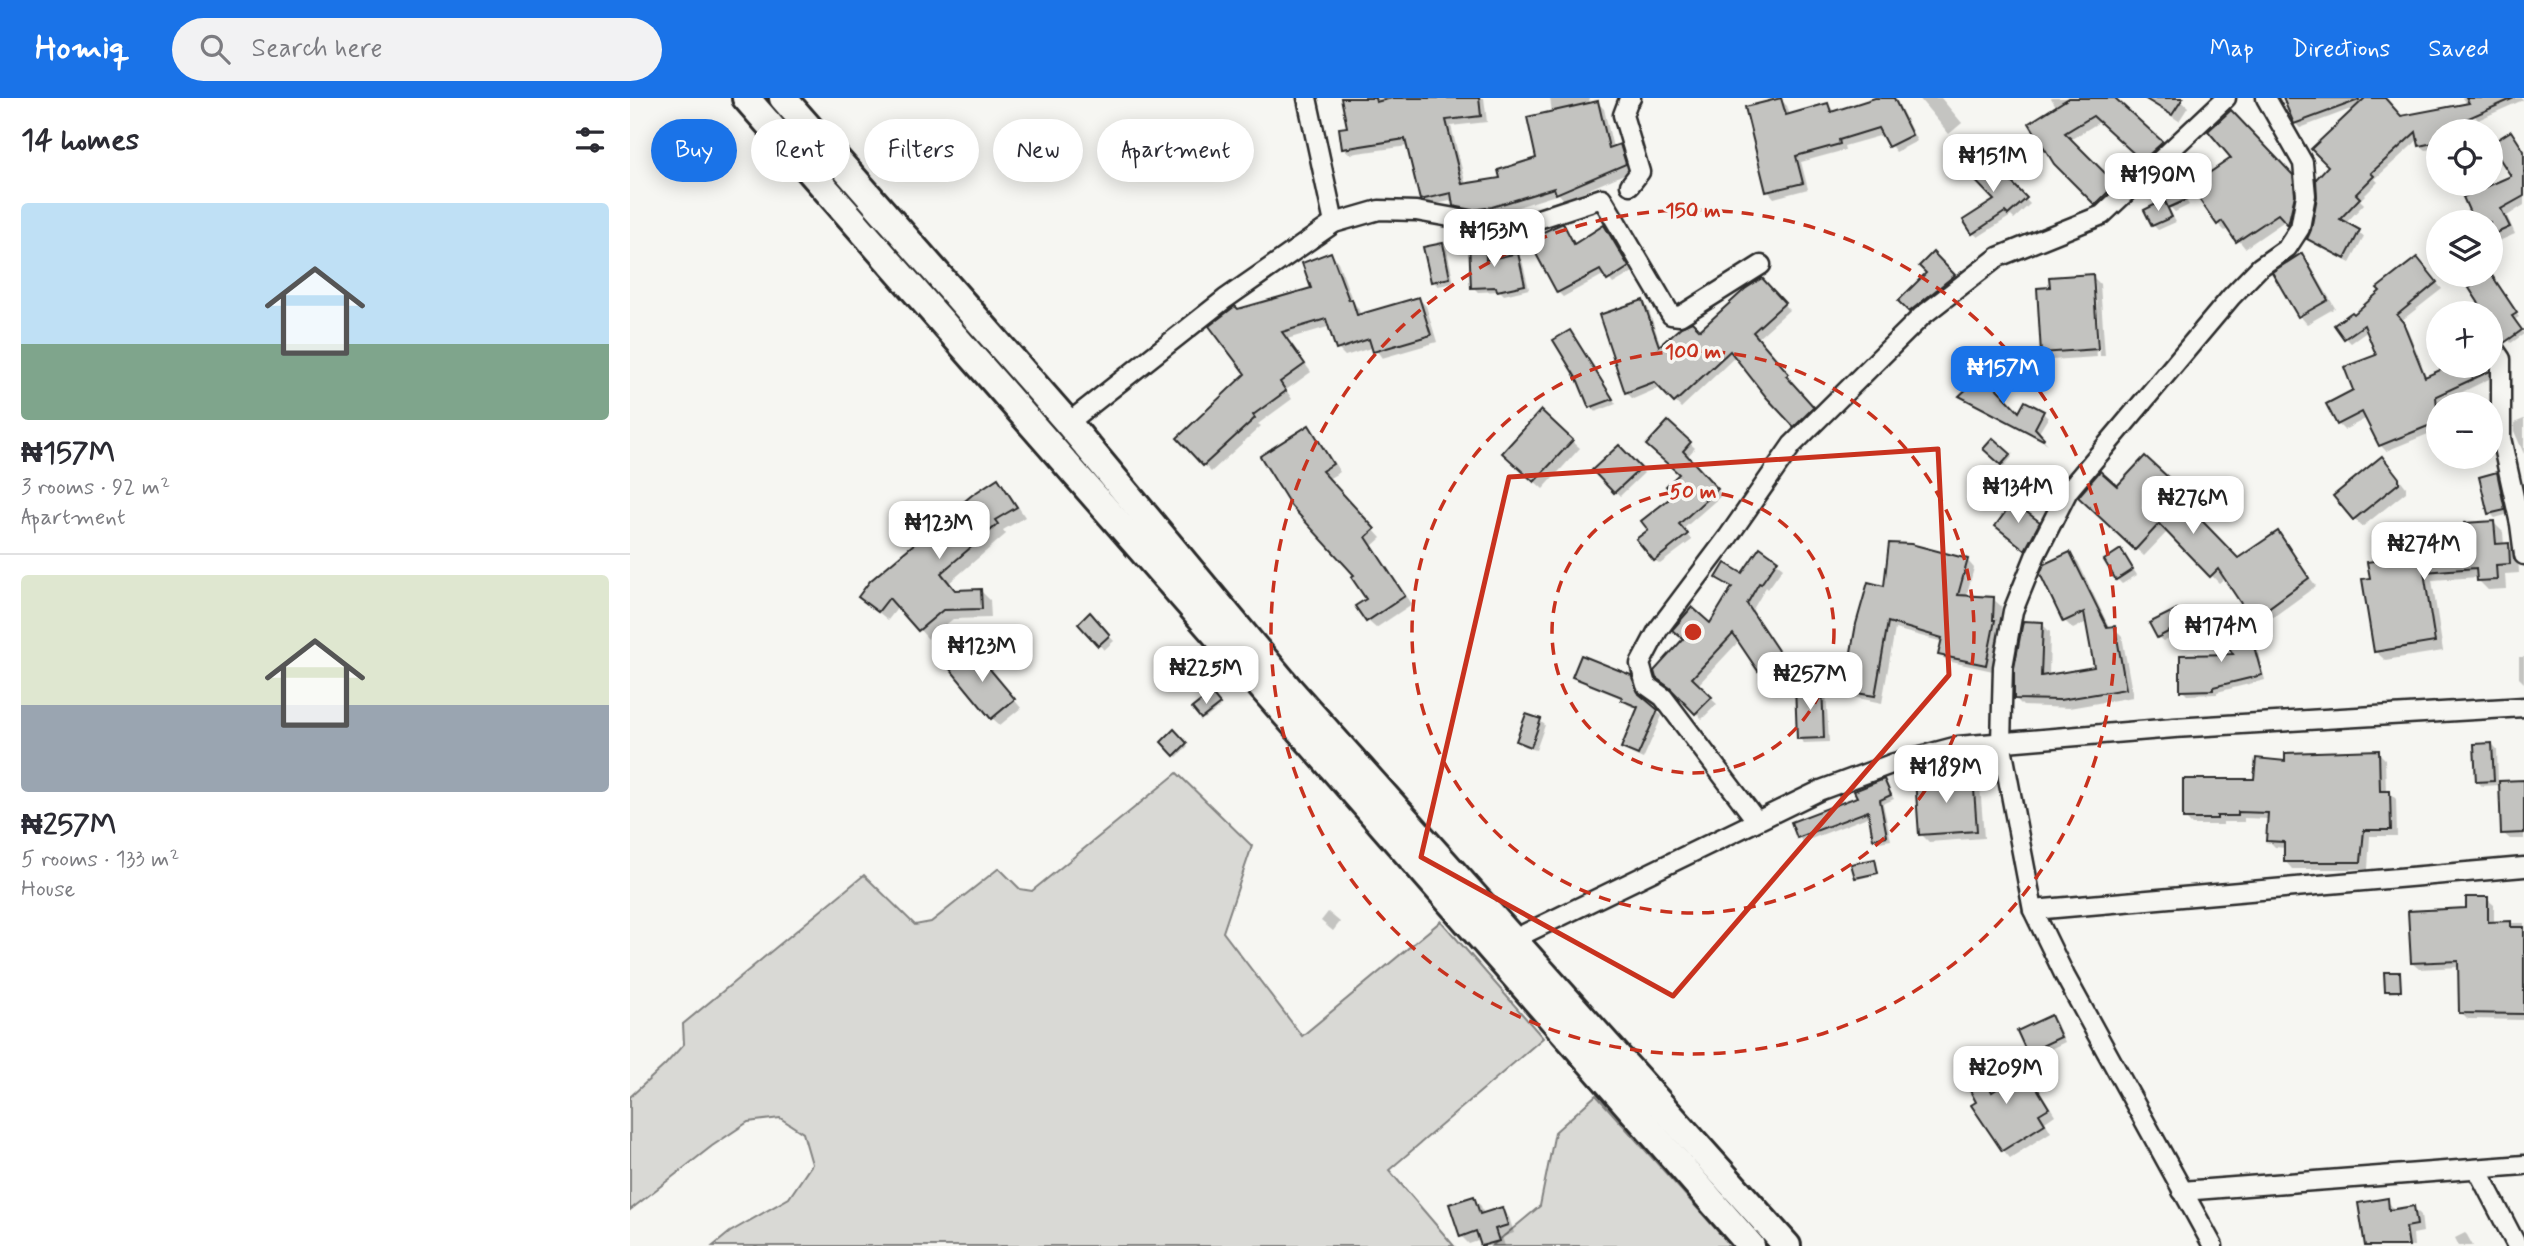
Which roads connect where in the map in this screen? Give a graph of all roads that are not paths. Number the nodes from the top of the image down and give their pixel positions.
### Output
1 (746, 98) edge
2 (783, 98) edge
3 (1307, 98) edge
4 (1631, 98) edge
5 (2226, 98) edge
6 (2266, 98) edge
7 (1630, 185) dead end
8 (1334, 223) junction
9 (1762, 265) dead end
10 (2501, 378) edge
11 (1068, 423) junction
12 (2524, 555) edge
13 (2524, 707) edge
14 (2001, 742) junction
15 (1756, 820) junction
16 (2524, 867) edge
17 (2033, 910) junction
18 (1504, 947) junction
19 (2524, 1165) edge
20 (2477, 1169) junction
21 (2182, 1191) junction
22 (1751, 1246) edge
23 (1787, 1246) edge
24 (2213, 1246) edge
25 (2517, 1246) edge

1 - 18 main road
2 - 11 main road
3 - 8 street
4 - 7 street
5 - 15 street
6 - 14 street
8 - 9 street
8 - 11 street
10 - 12 street
11 - 18 main road
13 - 14 street
14 - 15 street
14 - 17 street
15 - 18 street
16 - 17 street
17 - 21 street
18 - 22 main road
18 - 23 main road
19 - 20 street
20 - 21 street
20 - 25 street
21 - 24 street

